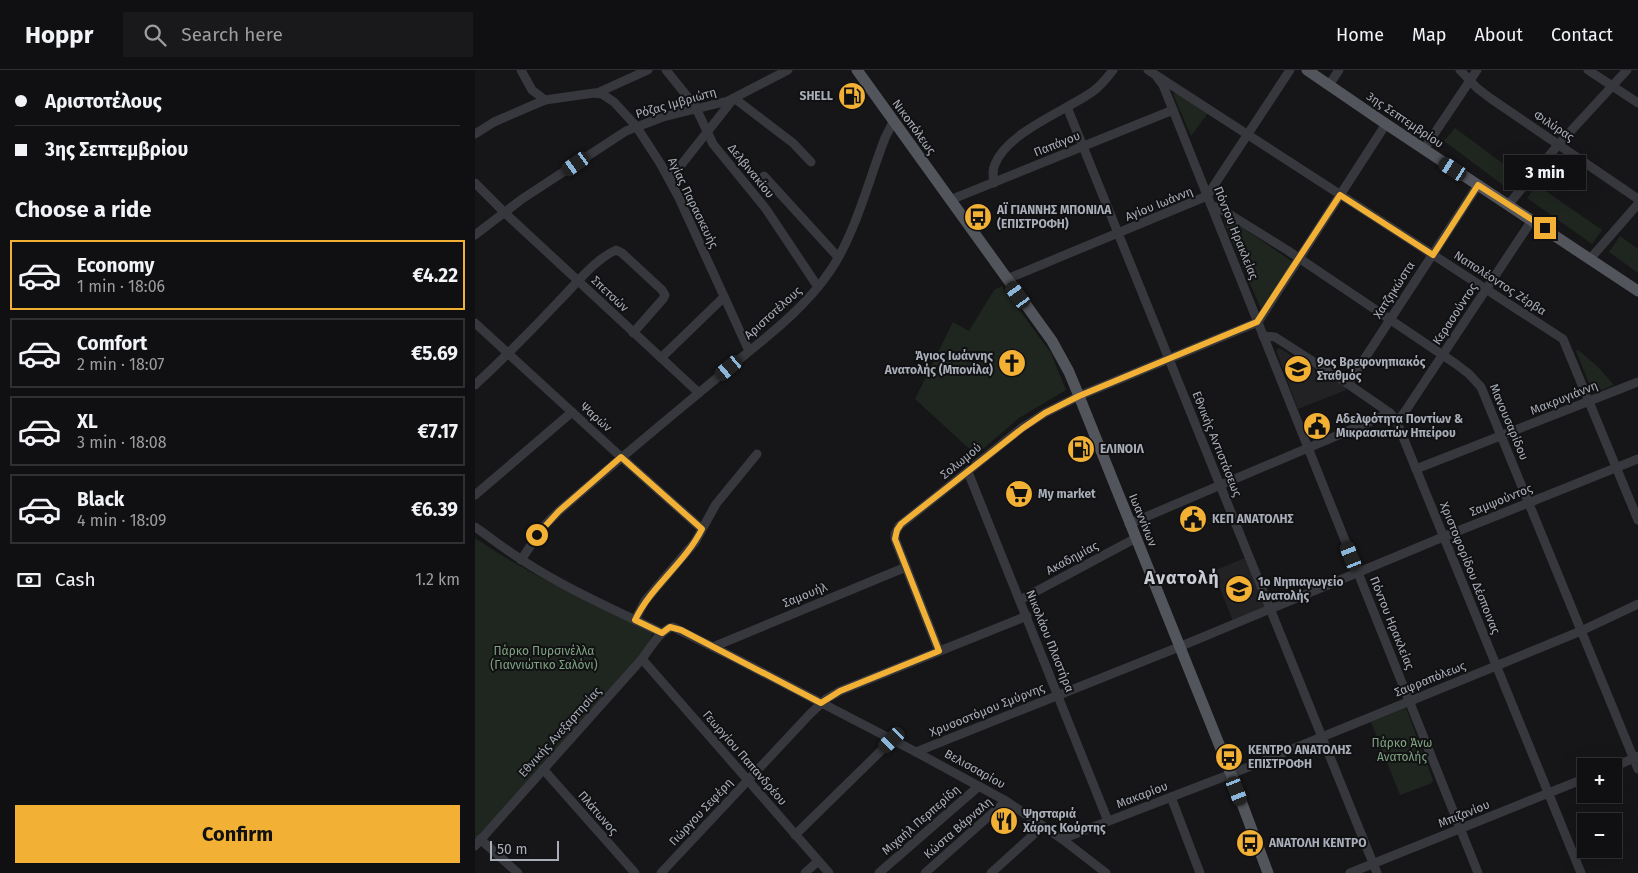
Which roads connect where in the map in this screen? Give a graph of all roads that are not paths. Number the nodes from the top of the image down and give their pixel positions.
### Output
1 (648, 70) edge
2 (666, 70) edge
3 (788, 70) edge
4 (857, 70) edge
5 (1113, 70) edge
6 (1148, 70) edge
7 (1290, 70) edge
8 (1307, 70) edge
9 (1339, 70) edge
10 (1459, 70) edge
11 (1477, 70) edge
12 (1588, 70) edge
13 (1627, 70) edge
14 (526, 72) edge
15 (1157, 78) junction
16 (1469, 81) junction
17 (1329, 85) junction
18 (1613, 86) junction
19 (597, 93) junction
20 (734, 98) junction
21 (545, 100) junction
22 (1638, 103) edge
23 (1067, 107) junction
24 (696, 109) junction
25 (1173, 110) junction
26 (893, 122) junction
27 (1386, 124) junction
28 (635, 126) junction
29 (707, 133) junction
30 (475, 134) edge
31 (1247, 136) junction
32 (1559, 145) junction
33 (1083, 146) junction
34 (1423, 149) junction
35 (811, 162) dead end
36 (764, 176) dead end
37 (670, 179) junction
38 (475, 183) edge
39 (994, 183) junction
40 (1478, 185) junction
41 (1340, 195) junction
42 (1638, 199) edge
43 (950, 200) junction
44 (1209, 201) junction
45 (1638, 204) edge
46 (1508, 205) junction
47 (505, 213) junction
48 (1532, 220) junction
49 (1118, 234) junction
50 (475, 235) edge
51 (1433, 255) junction
52 (838, 257) junction
53 (1299, 258) junction
54 (1590, 259) junction
55 (1007, 279) junction
56 (579, 281) junction
57 (818, 287) junction
58 (1486, 290) junction
59 (1638, 291) edge
60 (724, 297) junction
61 (1390, 320) junction
62 (475, 322) edge
63 (1257, 322) junction
64 (633, 333) junction
65 (1263, 336) junction
66 (749, 352) junction
67 (508, 354) junction
68 (1443, 355) junction
69 (661, 358) junction
70 (1169, 359) junction
71 (1638, 382) edge
72 (1347, 384) junction
73 (475, 385) edge
74 (699, 394) junction
75 (1079, 396) junction
76 (1589, 401) junction
77 (572, 412) junction
78 (1389, 413) junction
79 (1397, 422) junction
80 (1502, 436) junction
81 (1308, 448) junction
82 (757, 454) dead end
83 (621, 457) junction
84 (1638, 459) edge
85 (1616, 468) junction
86 (1416, 470) junction
87 (968, 472) junction
88 (1220, 485) junction
89 (475, 496) edge
90 (1529, 502) junction
91 (1638, 520) edge
92 (1129, 524) junction
93 (475, 527) edge
94 (702, 529) junction
95 (1443, 537) junction
96 (1135, 538) junction
97 (521, 560) junction
98 (906, 568) junction
99 (1358, 573) junction
100 (1020, 600) junction
101 (1638, 604) edge
102 (1270, 610) junction
103 (1027, 616) junction
104 (635, 620) junction
105 (1581, 631) junction
106 (662, 633) junction
107 (713, 647) junction
108 (1179, 647) junction
109 (939, 651) junction
110 (642, 659) junction
111 (1496, 666) junction
112 (1059, 695) junction
113 (1409, 701) junction
114 (821, 703) junction
115 (1322, 737) junction
116 (892, 740) junction
117 (916, 752) junction
118 (1636, 757) edge
119 (1622, 763) edge
120 (543, 769) junction
121 (1638, 769) edge
122 (1231, 774) junction
123 (748, 781) junction
124 (1577, 782) edge
125 (979, 786) junction
126 (1548, 794) junction
127 (1171, 797) junction
128 (1007, 801) junction
129 (1108, 821) junction
130 (1043, 826) junction
131 (1461, 830) junction
132 (795, 835) junction
133 (1062, 839) junction
134 (478, 843) edge
135 (818, 861) junction
136 (1373, 864) junction
137 (1104, 872) edge
138 (517, 873) edge
139 (635, 873) edge
140 (661, 873) edge
141 (805, 873) edge
142 (829, 873) edge
143 (879, 873) edge
144 (925, 873) edge
145 (991, 873) edge
146 (1200, 873) edge
147 (1268, 873) edge
148 (1351, 873) edge
149 (1377, 873) edge
150 (1478, 873) edge
151 (1581, 873) edge

1 - 19 street
2 - 24 street, Δελβινακίου
3 - 20 street, Ρόζας Ιμβριώτη
4 - 26 main road, Νικοπόλεως
5 - 23 street
6 - 15 street
7 - 31 street, Αγίου Ιωάννη
8 - 17 main road, 3ης Σεπτεμβρίου
9 - 17 street
10 - 16 street, Φιλύρας
11 - 16 street
12 - 18 street
13 - 18 street
14 - 21 street
15 - 25 street, Πόντου Ηρακλείας
15 - 31 street, Ναπολέοντος Ζέρβα
16 - 32 street, Φιλύρας
16 - 34 street
17 - 27 main road, 3ης Σεπτεμβρίου
18 - 22 street
18 - 32 street
19 - 21 street
19 - 28 street, Αγίας Παρασκευής
20 - 24 street, Ρόζας Ιμβριώτη
20 - 29 street
20 - 35 street
21 - 30 street
23 - 33 street, Εθνικής Αντιστάσεως
23 - 39 street
24 - 28 street, Ρόζας Ιμβριώτη
24 - 29 street, Δελβινακίου
25 - 33 street, Παπάγου
25 - 44 street, Πόντου Ηρακλείας
26 - 43 main road, Νικοπόλεως
26 - 52 street, Αριστοτέλους
27 - 34 main road, 3ης Σεπτεμβρίου
27 - 41 street
28 - 37 street, Αγίας Παρασκευής
28 - 47 street, Ρόζας Ιμβριώτη
29 - 37 street
29 - 57 street, Δελβινακίου
31 - 41 street, Ναπολέοντος Ζέρβα
31 - 44 street, Αγίου Ιωάννη
32 - 42 street, Φιλύρας
32 - 46 street
33 - 39 street, Παπάγου
33 - 49 street, Εθνικής Αντιστάσεως
34 - 40 main road, 3ης Σεπτεμβρίου
36 - 52 street
37 - 60 street, Αγίας Παρασκευής
38 - 47 street, Σπετσών
39 - 43 street, Παπάγου
40 - 46 main road, 3ης Σεπτεμβρίου
40 - 51 street, Χατζηκώστα
41 - 51 street, Ναπολέοντος Ζέρβα
41 - 53 street
43 - 55 main road, Ιωαννίνων
44 - 49 street, Αγίου Ιωάννη
44 - 53 street, Μανουσαρίδου
44 - 63 street, Πόντου Ηρακλείας
45 - 54 street
46 - 48 main road, 3ης Σεπτεμβρίου
47 - 50 street, Ρόζας Ιμβριώτη
47 - 56 street, Σπετσών
48 - 54 main road, 3ης Σεπτεμβρίου
48 - 58 street, Κερασούντος
49 - 55 street, Αγίου Ιωάννη
49 - 70 street, Εθνικής Αντιστάσεως
51 - 58 street, Ναπολέοντος Ζέρβα
51 - 61 street, Χατζηκώστα
52 - 57 street, Αριστοτέλους
53 - 61 street, Μανουσαρίδου
53 - 63 street
54 - 59 main road, 3ης Σεπτεμβρίου
55 - 75 main road, Ιωαννίνων
56 - 64 street, Σπετσών
56 - 64 street
56 - 67 street
57 - 66 street, Αριστοτέλους
58 - 68 street, Κερασούντος
58 - 76 street, Ναπολέοντος Ζέρβα
60 - 66 street, Αγίας Παρασκευής
60 - 69 street
61 - 68 street, Μανουσαρίδου
61 - 72 street, Χατζηκώστα
62 - 67 street, Ψαρών
63 - 65 street, Πόντου Ηρακλείας
63 - 70 street, Σολωμού
64 - 69 street, Σπετσών
65 - 72 street, Χριστοφορίδου Δέσποινας
65 - 81 street, Πόντου Ηρακλείας
66 - 74 street, Αριστοτέλους
67 - 73 street
67 - 77 street, Ψαρών
68 - 79 street, Κερασούντος
68 - 80 street, Μανουσαρίδου
69 - 74 street, Σπετσών
70 - 75 street, Σολωμού
70 - 88 street, Εθνικής Αντιστάσεως
71 - 76 street, Μακρυγιάννη
72 - 78 street, Χριστοφορίδου Δέσποινας
74 - 83 street, Αριστοτέλους
75 - 87 street, Σολωμού
75 - 92 main road, Ιωαννίνων
76 - 80 street, Μακρυγιάννη
76 - 85 street, Ναπολέοντος Ζέρβα
77 - 83 street, Ψαρών
77 - 89 street
78 - 79 street, Χριστοφορίδου Δέσποινας
78 - 81 street
79 - 86 street, Χριστοφορίδου Δέσποινας
80 - 86 street, Μακρυγιάννη
80 - 90 street, Μανουσαρίδου
81 - 88 street
81 - 99 street, Πόντου Ηρακλείας
82 - 94 street
83 - 94 street, Ψαρών
83 - 97 street, Αριστοτέλους
84 - 85 street, Σαμψούντος
85 - 90 street, Σαμψούντος
85 - 91 street, Ναπολέοντος Ζέρβα
86 - 95 street, Χριστοφορίδου Δέσποινας
87 - 98 street, Σολωμού
87 - 100 street, Νικολάου Πλαστήρα
88 - 92 street
88 - 102 street, Εθνικής Αντιστάσεως
90 - 95 street, Σαμψούντος
90 - 105 street, Μανουσαρίδου
92 - 96 main road, Ιωαννίνων
93 - 97 street
94 - 104 street
95 - 99 street, Σαμψούντος
95 - 111 street, Χριστοφορίδου Δέσποινας
96 - 100 street, Ακαδημίας
96 - 108 main road, Ιωαννίνων
97 - 104 street
98 - 107 street, Σαμουήλ
98 - 109 street, Σολωμού
99 - 102 street, Σαμψούντος
99 - 113 street, Πόντου Ηρακλείας
100 - 103 street, Νικολάου Πλαστήρα
101 - 105 street, Σαφραπόλεως
102 - 108 street, Σαμψούντος
102 - 115 street, Εθνικής Αντιστάσεως
103 - 109 street, Γιώργου Σεφέρη
103 - 112 street, Νικολάου Πλαστήρα
104 - 106 street
105 - 111 street, Σαφραπόλεως
105 - 118 street, Μανουσαρίδου
106 - 107 street, Βελισσαρίου
106 - 110 street, Εθνικής Ανεξαρτησίας
107 - 114 street, Βελισσαρίου
108 - 112 street, Χρυσοστόμου Σμύρνης
108 - 122 main road, Ιωαννίνων
109 - 114 street, Γιώργου Σεφέρη
110 - 120 street, Εθνικής Ανεξαρτησίας
110 - 123 street, Γεωργίου Παπανδρέου
111 - 113 street, Σαφραπόλεως
111 - 126 street, Χριστοφορίδου Δέσποινας
112 - 117 street, Χρυσοστόμου Σμύρνης
112 - 129 street, Νικολάου Πλαστήρα
113 - 115 street, Σαφραπόλεως
113 - 131 street, Πόντου Ηρακλείας
114 - 116 street, Βελισσαρίου
114 - 123 street, Γιώργου Σεφέρη
115 - 122 street, Σαφραπόλεως
115 - 136 street, Εθνικής Αντιστάσεως
116 - 117 street, Βελισσαρίου
116 - 132 street
117 - 125 street, Βελισσαρίου
118 - 119 street
118 - 121 street, Μανουσαρίδου
120 - 134 street, Εθνικής Ανεξαρτησίας
120 - 139 street, Πλάτωνος
122 - 127 street, Μακαρίου
122 - 147 main road, Ιωαννίνων
123 - 132 street, Γεωργίου Παπανδρέου
123 - 140 street, Γιώργου Σεφέρη
124 - 126 street, Μπιζανίου
125 - 128 street, Βελισσαρίου
125 - 143 street, Μιχαήλ Περπερίδη
126 - 131 street, Μπιζανίου
126 - 151 street, Χριστοφορίδου Δέσποινας
127 - 129 street, Μακαρίου
127 - 146 street
128 - 130 street, Βελισσαρίου
128 - 144 street, Κώστα Βάρναλη
129 - 133 street, Μακαρίου
130 - 133 street, Βελισσαρίου
130 - 145 street
131 - 136 street, Μπιζανίου
131 - 150 street, Πόντου Ηρακλείας
132 - 135 street, Γεωργίου Παπανδρέου
133 - 137 street, Βελισσαρίου
134 - 138 street
135 - 141 street
135 - 142 street, Γεωργίου Παπανδρέου
136 - 148 street, Μπιζανίου
136 - 149 street, Εθνικής Αντιστάσεως

